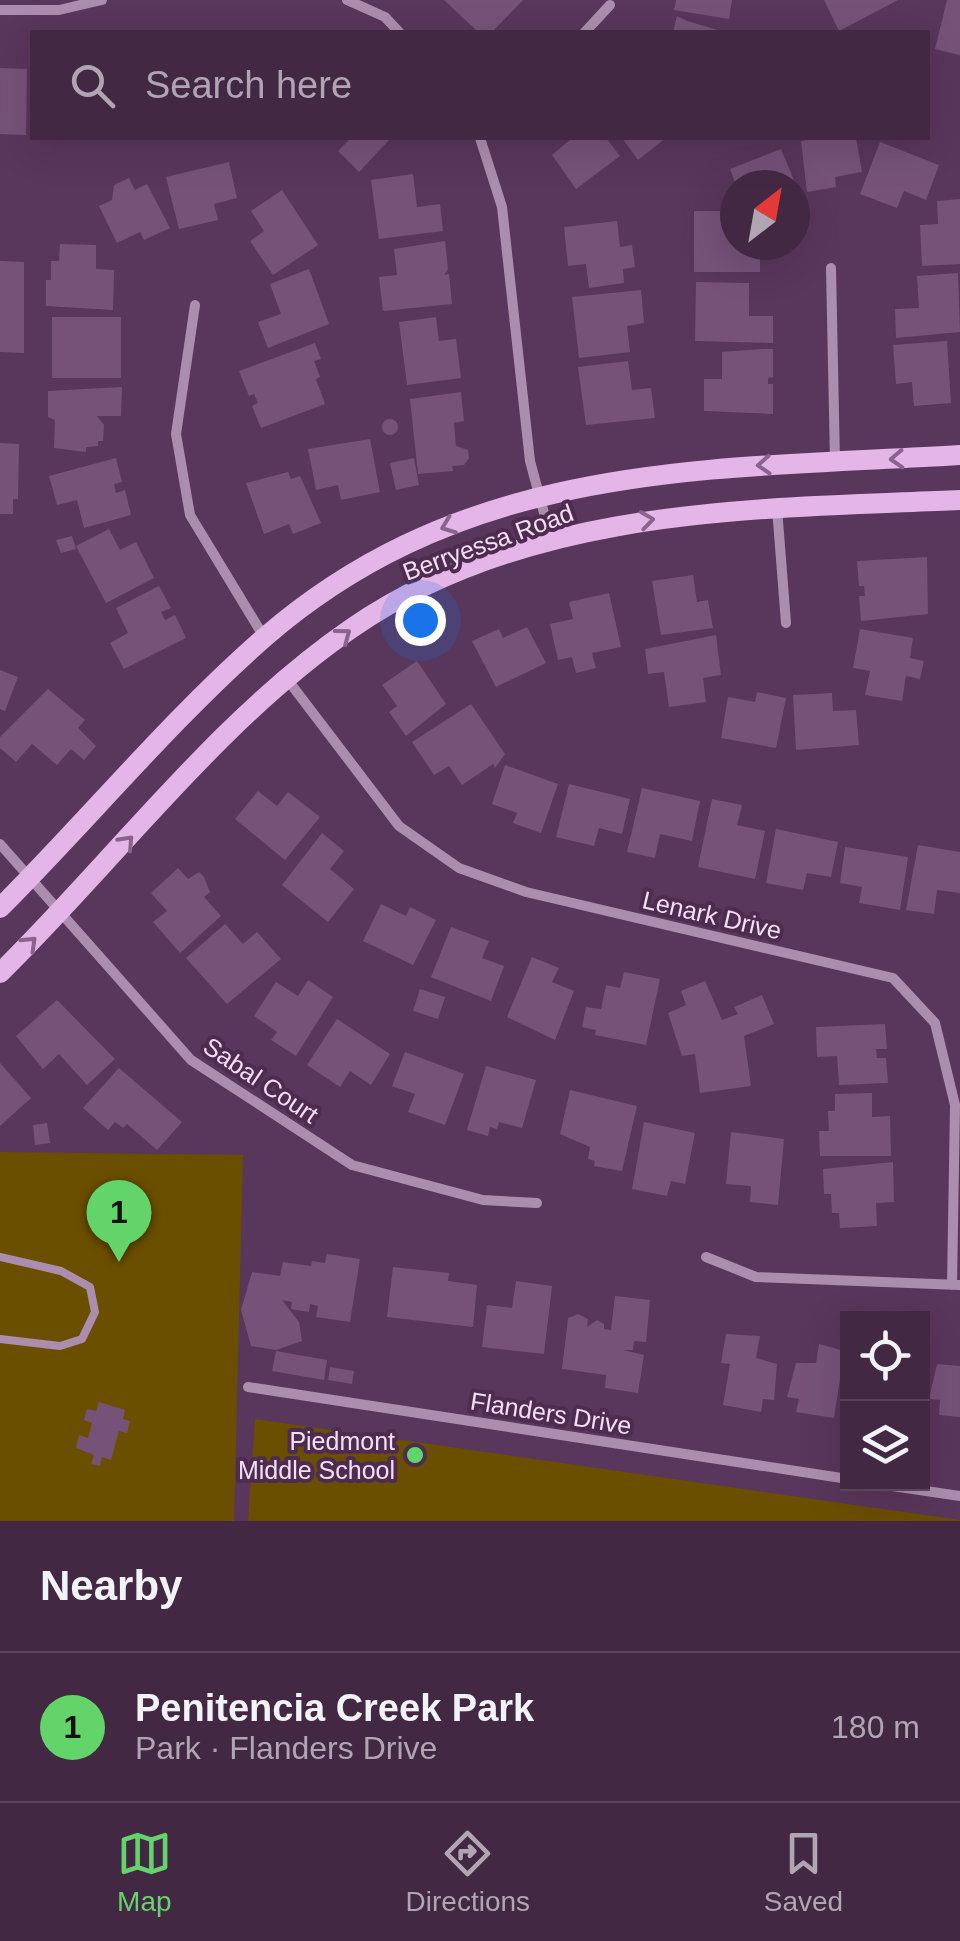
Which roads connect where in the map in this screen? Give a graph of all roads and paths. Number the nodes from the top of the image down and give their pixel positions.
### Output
1 (102, 0) edge
2 (346, 0) edge
3 (610, 5) dead end
4 (0, 10) edge
5 (397, 30) edge
6 (587, 30) edge
7 (481, 140) edge
8 (831, 268) dead end
9 (195, 305) dead end
10 (960, 455) edge
11 (835, 463) junction
12 (540, 493) junction
13 (960, 500) edge
14 (777, 508) junction
15 (551, 540) junction
16 (786, 623) dead end
17 (265, 637) junction
18 (287, 679) junction
19 (0, 844) edge
20 (30, 878) junction
21 (0, 908) edge
22 (61, 914) junction
23 (0, 973) edge
24 (536, 1204) dead end
25 (0, 1257) edge
26 (706, 1257) dead end
27 (956, 1285) edge
28 (0, 1339) edge
29 (248, 1388) dead end
30 (840, 1478) edge
31 (926, 1491) edge
32 (960, 1496) edge

1 - 4 street
2 - 5 street
3 - 6 street
7 - 12 street
8 - 11 street
9 - 17 street
10 -> 11 main road, Berryessa Road
11 -> 12 main road, Berryessa Road
12 - 15 street
12 -> 17 main road, Berryessa Road
13 - 14 main road, Berryessa Road
15 -> 14 main road, Berryessa Road
14 - 16 street
18 -> 15 main road, Berryessa Road
17 - 20 main road, Berryessa Road
22 -> 18 main road, Berryessa Road
18 - 27 street, Lenark Drive
19 - 20 street, Sabal Court
20 - 21 main road, Berryessa Road
20 - 22 street, Sabal Court
23 -> 22 main road, Berryessa Road
22 - 24 street, Sabal Court
25 - 28 lane
26 - 27 street
29 - 30 street, Flanders Drive
31 - 32 street

